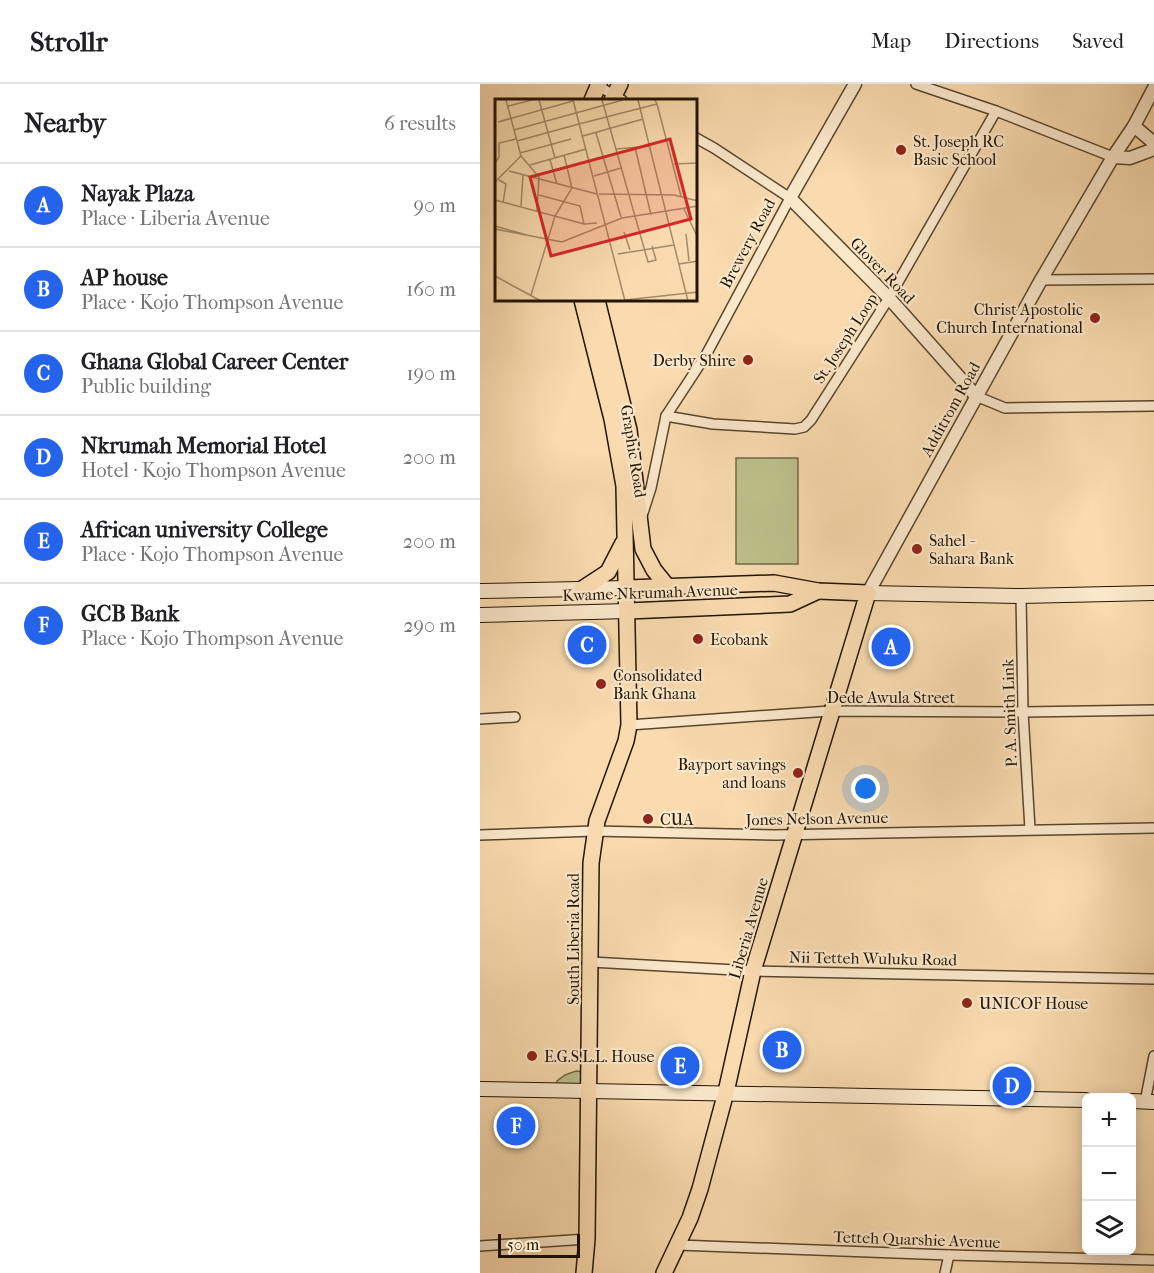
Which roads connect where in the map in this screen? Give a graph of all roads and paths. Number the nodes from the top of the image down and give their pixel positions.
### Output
1 (855, 84) edge
2 (916, 84) edge
3 (597, 85) edge
4 (1154, 88) edge
5 (617, 95) edge
6 (996, 111) junction
7 (1134, 126) junction
8 (698, 139) edge
9 (1154, 143) edge
10 (1154, 149) edge
11 (1113, 157) junction
12 (790, 198) junction
13 (1154, 279) edge
14 (1041, 280) junction
15 (889, 298) junction
16 (583, 302) edge
17 (597, 302) edge
18 (976, 396) junction
19 (1154, 406) edge
20 (666, 416) junction
21 (640, 521) junction
22 (625, 537) junction
23 (667, 586) junction
24 (627, 588) junction
25 (582, 589) junction
26 (480, 591) edge
27 (818, 591) junction
28 (868, 593) junction
29 (1154, 593) edge
30 (1022, 596) junction
31 (628, 611) junction
32 (480, 615) edge
33 (1154, 710) edge
34 (830, 711) junction
35 (1023, 712) junction
36 (515, 717) dead end
37 (480, 719) edge
38 (629, 725) junction
39 (1154, 828) edge
40 (1030, 829) junction
41 (594, 831) junction
42 (794, 834) junction
43 (480, 835) edge
44 (591, 962) junction
45 (753, 971) junction
46 (1154, 979) edge
47 (1154, 1056) edge
48 (480, 1089) edge
49 (590, 1091) junction
50 (726, 1092) junction
51 (1082, 1100) edge
52 (1144, 1102) edge
53 (588, 1239) junction
54 (678, 1245) junction
55 (480, 1246) edge
56 (949, 1255) junction
57 (1154, 1260) edge
58 (584, 1273) edge
59 (664, 1273) edge
60 (945, 1273) edge

1 - 12 street, Brewery Road
2 - 6 street
3 - 5 street
4 - 7 street, Additrom Road
6 - 11 street
6 - 15 street, St. Joseph Loop
7 - 9 street
7 - 11 street, Additrom Road
8 - 12 street, Glover Road
10 - 11 street
11 - 14 street, Additrom Road
12 - 15 street, Glover Road
12 - 20 street, Brewery Road
13 - 14 street
14 - 18 street, Additrom Road
15 - 18 street, Glover Road
15 - 20 street, St. Joseph Loop
16 - 22 main road, Graphic Road
17 - 21 main road, Graphic Road
18 - 19 street, Glover Road
18 - 28 street, Additrom Road
20 - 21 street, Brewery Road
21 - 23 main road, Graphic Road
22 - 24 main road, Graphic Road
22 - 25 main road
23 - 24 main road, Kwame Nkrumah Avenue
23 - 27 main road, Kwame Nkrumah Avenue
24 - 25 main road, Kwame Nkrumah Avenue
24 - 31 main road, Graphic Road
25 - 26 main road, Kwame Nkrumah Avenue
27 - 28 main road, Kwame Nkrumah Avenue
27 - 31 main road, Kwame Nkrumah Avenue
28 - 30 main road, Kwame Nkrumah Avenue
28 - 34 main road, Liberia Avenue
29 - 30 main road, Kwame Nkrumah Avenue
30 - 35 street, P. A. Smith Link
31 - 32 main road, Kwame Nkrumah Avenue
31 - 38 main road, South Liberia Road
33 - 35 street, Dede Awula Street
34 - 35 street, Dede Awula Street
34 - 38 street, Dede Awula Street
34 - 42 main road, Liberia Avenue
35 - 40 street, P. A. Smith Link
36 - 37 street
38 - 41 main road, South Liberia Road
39 - 40 street, Jones Nelson Avenue
40 - 42 street, Jones Nelson Avenue
41 - 42 street, Jones Nelson Avenue
41 - 43 street, Jones Nelson Avenue
41 - 44 main road, South Liberia Road
42 - 45 main road, Liberia Avenue
44 - 45 street, Nii Tetteh Wuluku Road
44 - 49 main road, South Liberia Road
45 - 46 street, Nii Tetteh Wuluku Road
45 - 50 main road, Liberia Avenue
47 - 52 street
48 - 49 main road
49 - 50 main road
49 - 53 main road, South Liberia Road
50 - 51 main road
50 - 54 main road, Liberia Avenue
53 - 55 street
53 - 58 main road, South Liberia Road
54 - 56 street, Tetteh Quarshie Avenue
54 - 59 main road, Liberia Avenue
56 - 57 street, Tetteh Quarshie Avenue
56 - 60 street

